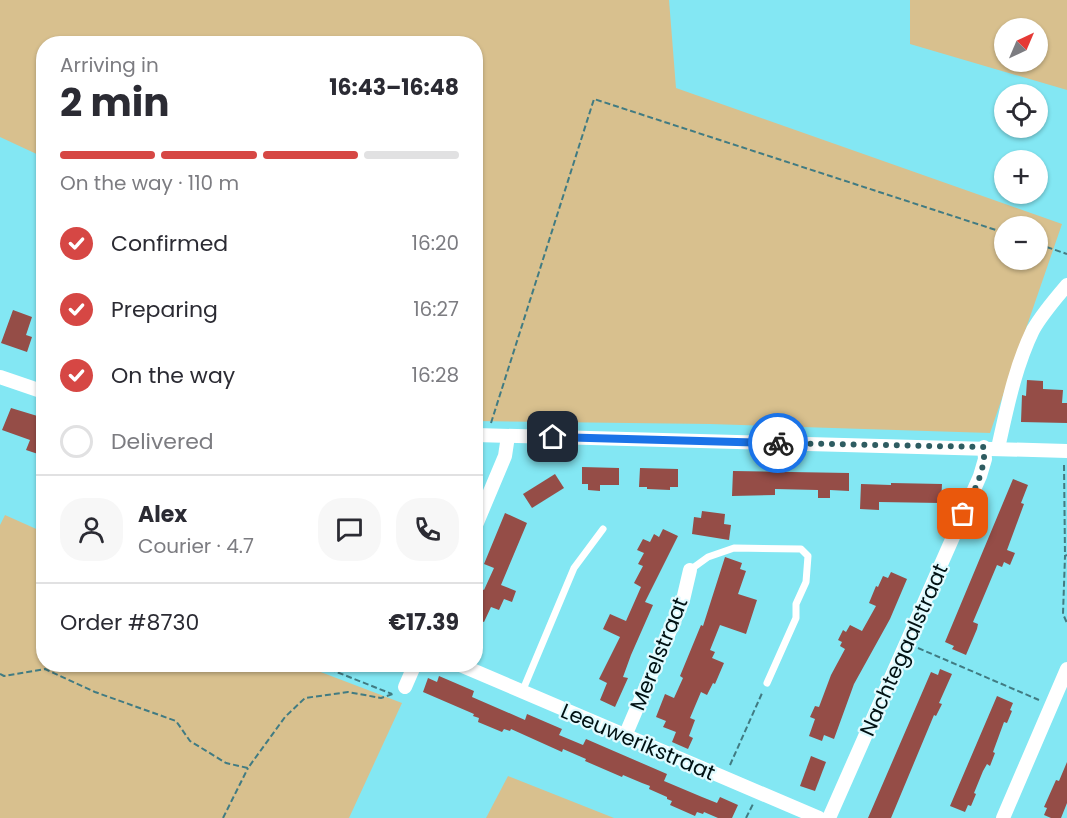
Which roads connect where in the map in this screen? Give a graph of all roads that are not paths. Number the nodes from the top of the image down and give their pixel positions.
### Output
1 (1067, 285) edge
2 (0, 377) edge
3 (36, 389) edge
4 (483, 435) edge
5 (508, 436) junction
6 (984, 447) junction
7 (998, 448) junction
8 (1066, 451) edge
9 (483, 508) edge
10 (603, 529) dead end
11 (690, 570) joint
12 (1067, 669) edge
13 (410, 672) edge
14 (476, 672) edge
15 (767, 683) road end
16 (399, 690) road end
17 (522, 692) junction
18 (625, 736) junction
19 (819, 818) edge
20 (829, 818) edge
21 (1003, 818) edge

1 - 7 street
2 - 3 street
4 - 5 street
5 - 6 street
5 - 9 street
6 - 7 street
6 - 20 street, Nachtegaalstraat
7 - 8 street
10 - 17 lane
11 - 15 lane
11 - 18 street, Merelstraat
12 - 21 street
13 - 16 street
14 - 17 street, Leeuwerikstraat
17 - 18 street, Leeuwerikstraat
18 - 19 street, Leeuwerikstraat

